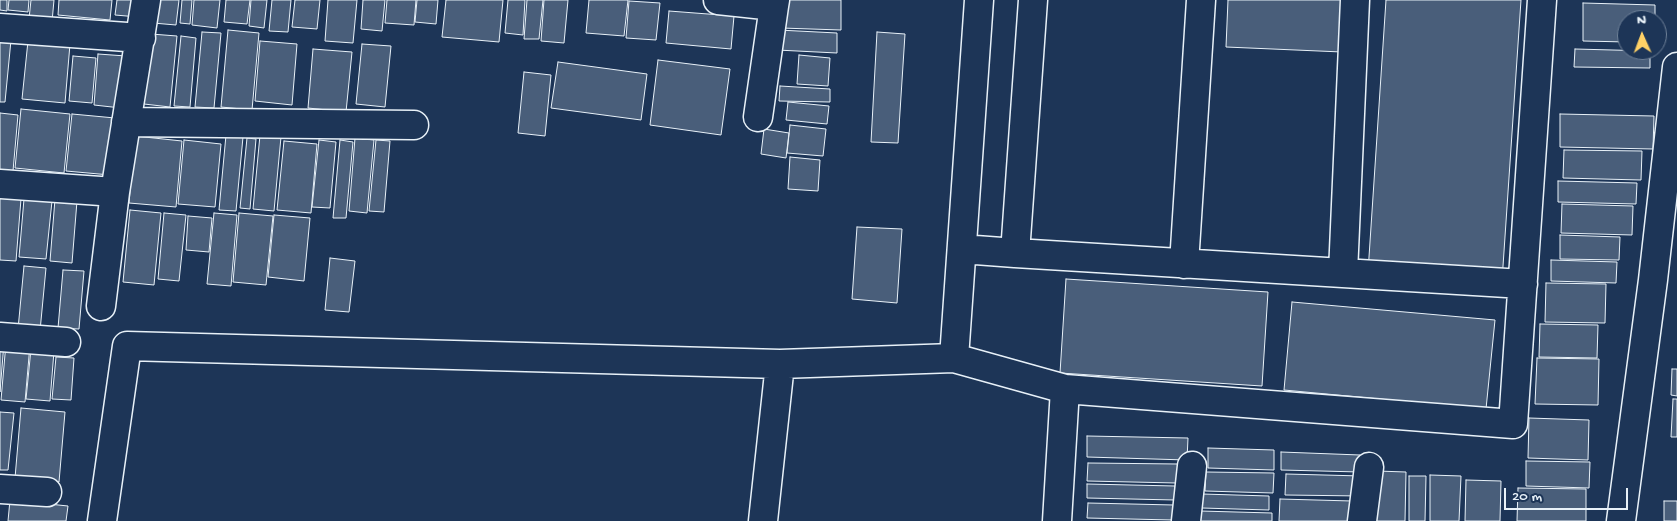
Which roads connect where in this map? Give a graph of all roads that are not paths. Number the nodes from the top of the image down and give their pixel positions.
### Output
1 (146, 0) edge
2 (718, 0) edge
3 (979, 0) edge
4 (1032, 0) edge
5 (1201, 0) edge
6 (1354, 0) edge
7 (1542, 0) edge
8 (775, 3) edge
9 (0, 28) edge
10 (141, 38) junction
11 (1677, 67) edge
12 (758, 117) dead end
13 (126, 122) junction
14 (414, 125) dead end
15 (0, 184) edge
16 (115, 192) junction
17 (962, 249) junction
18 (1015, 253) junction
19 (1184, 264) junction
20 (1344, 273) junction
21 (1523, 284) junction
22 (101, 306) dead end
23 (0, 337) edge
24 (66, 342) dead end
25 (954, 358) junction
26 (780, 364) junction
27 (1065, 389) junction
28 (1192, 466) dead end
29 (1369, 467) dead end
30 (0, 489) edge
31 (47, 492) dead end
32 (102, 521) edge
33 (762, 521) edge
34 (1057, 521) edge
35 (1186, 521) edge
36 (1362, 521) edge
37 (1621, 521) edge

1 - 10 street
2 - 8 street
3 - 17 street
4 - 18 street
5 - 19 street
6 - 20 street
7 - 21 street
8 - 12 street
9 - 10 street
10 - 13 street
11 - 37 street
13 - 14 street
13 - 16 street
15 - 16 street
16 - 22 street
17 - 18 street
17 - 25 street
18 - 19 street
19 - 20 street
20 - 21 street
21 - 27 street
23 - 24 street
25 - 26 street
25 - 27 street
26 - 32 street
26 - 33 street
27 - 34 street
28 - 35 street
29 - 36 street
30 - 31 street

